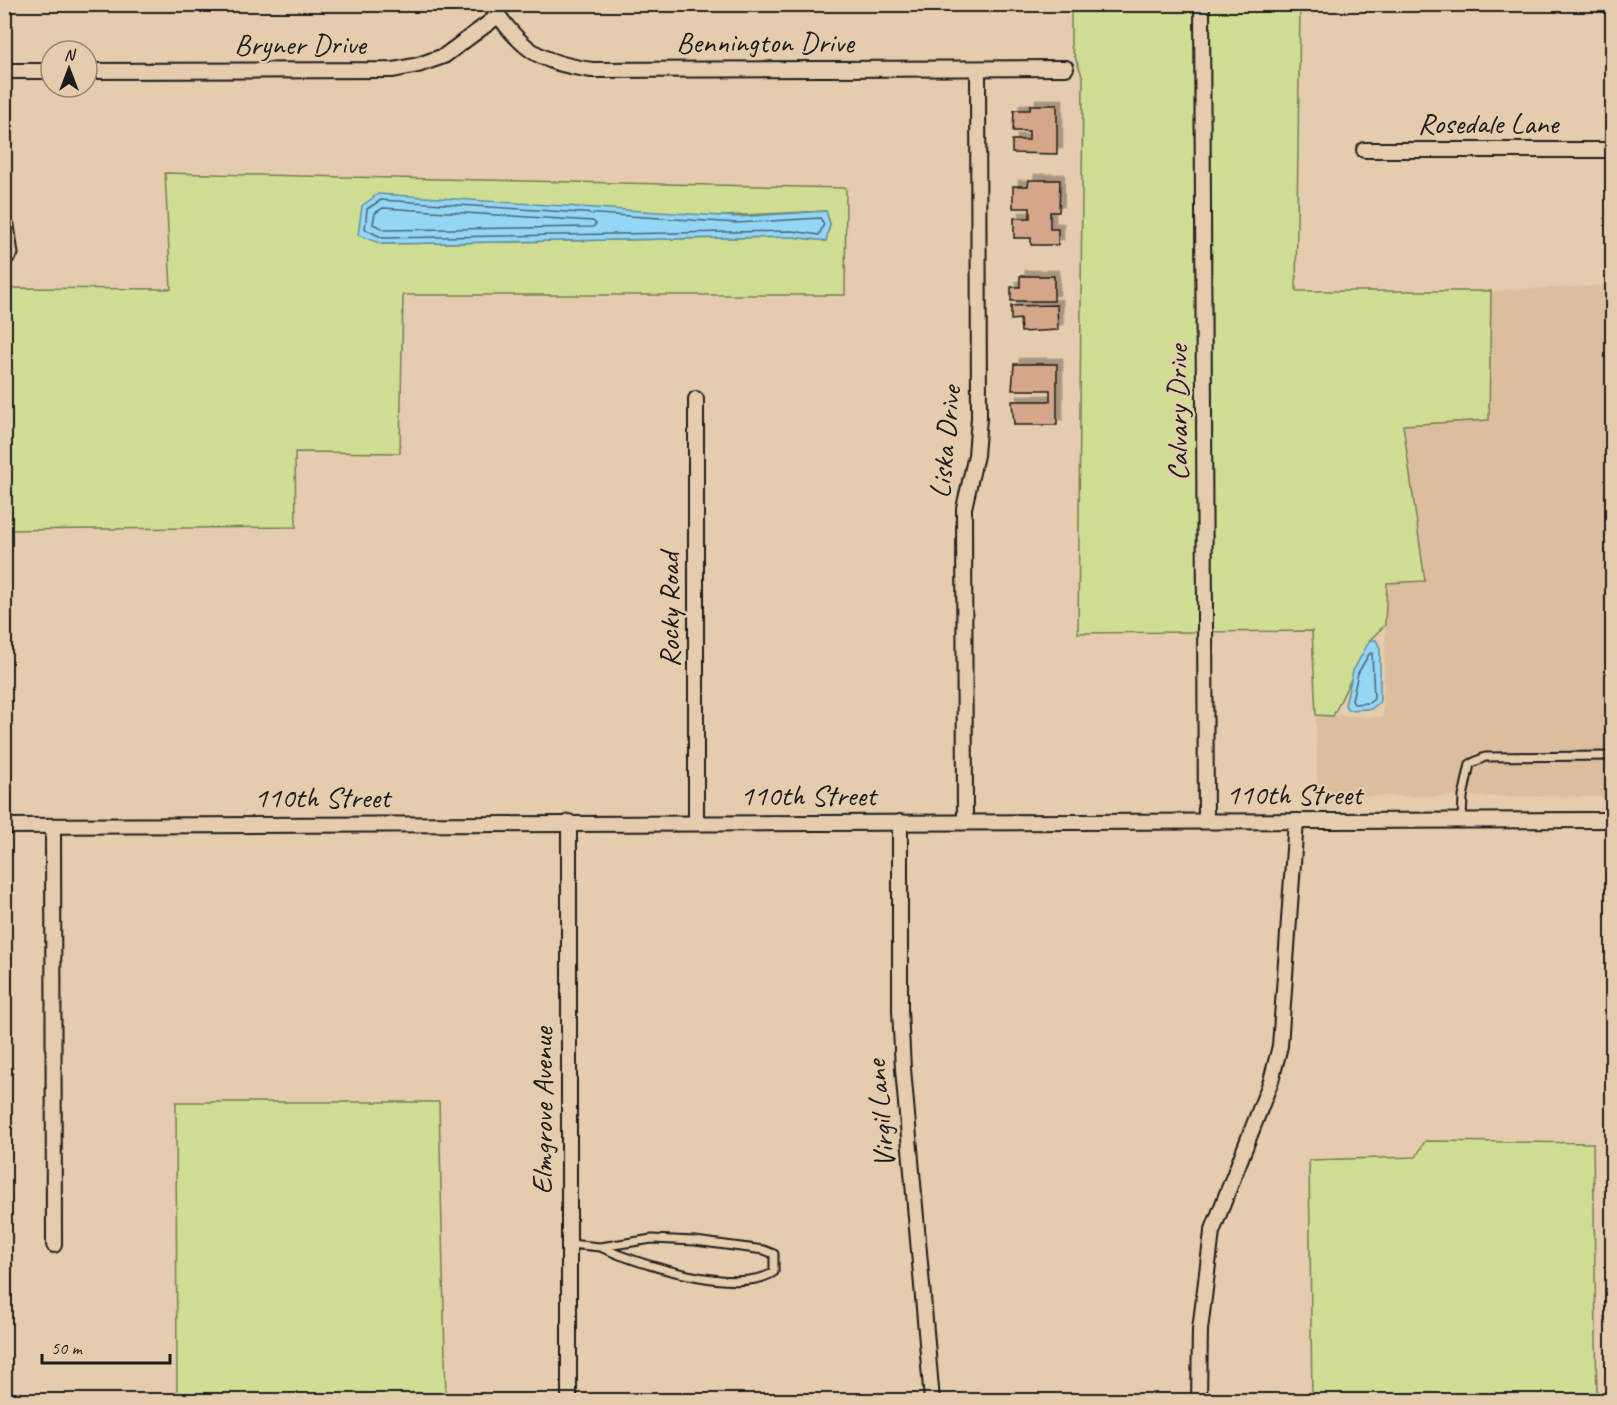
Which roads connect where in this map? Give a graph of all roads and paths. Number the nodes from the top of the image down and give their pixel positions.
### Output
1 (1202, 4) edge
2 (494, 10) edge
3 (1066, 68) dead end
4 (978, 69) junction
5 (4, 71) edge
6 (39, 71) edge
7 (99, 71) edge
8 (1364, 150) dead end
9 (1612, 150) edge
10 (4, 218) edge
11 (4, 265) edge
12 (696, 399) dead end
13 (1612, 756) edge
14 (1462, 820) junction
15 (1612, 820) edge
16 (965, 821) junction
17 (1206, 821) junction
18 (1296, 821) junction
19 (569, 822) junction
20 (696, 822) junction
21 (900, 822) junction
22 (4, 826) edge
23 (53, 826) junction
24 (569, 1244) junction
25 (54, 1245) dead end
26 (600, 1247) junction
27 (569, 1401) edge
28 (932, 1401) edge
29 (1199, 1401) edge

1 - 17 street, Calvary Drive
2 - 4 street, Bennington Drive
2 - 7 street, Bryner Drive
3 - 4 street, Bennington Drive
4 - 16 street, Liska Drive
5 - 6 street
8 - 9 street, Rosedale Lane
10 - 11 lane
12 - 20 street, Rocky Road
13 - 14 lane
14 - 15 street, 110th Street
14 - 18 street, 110th Street
16 - 17 street, 110th Street
16 - 21 street, 110th Street
17 - 18 street, 110th Street
18 - 29 street
19 - 20 street, 110th Street
19 - 23 street, 110th Street
19 - 24 street, Elmgrove Avenue
20 - 21 street, 110th Street
21 - 28 street, Virgil Lane
22 - 23 street, 110th Street
23 - 25 street
24 - 26 lane
24 - 27 street, Elmgrove Avenue
26 - 26 lane

